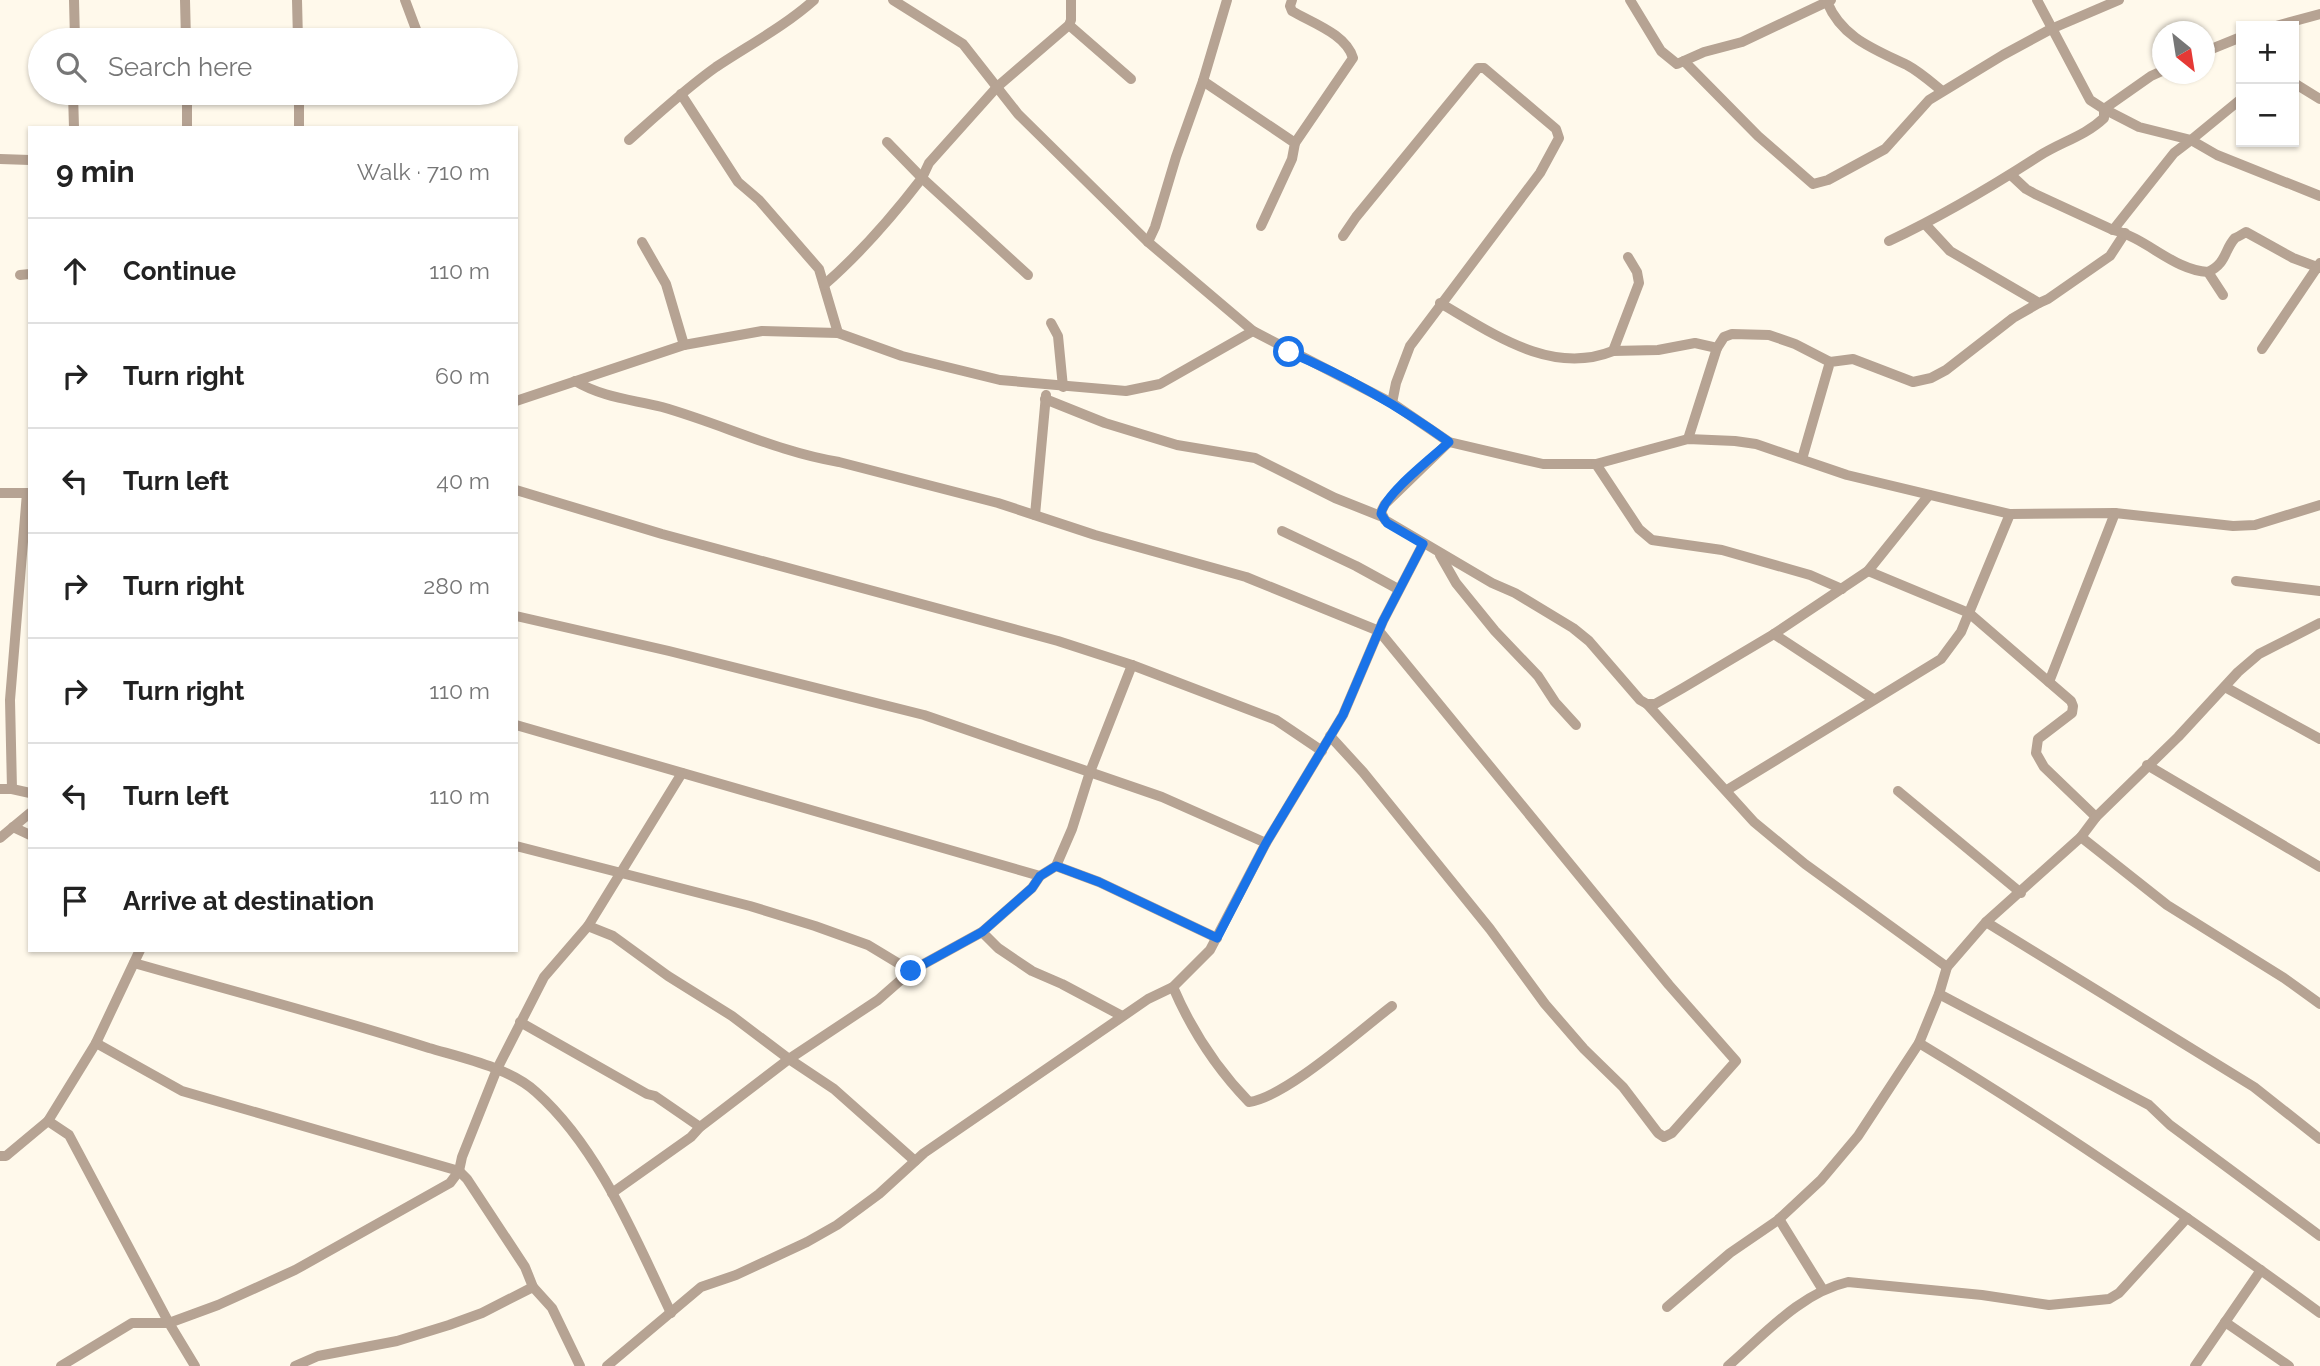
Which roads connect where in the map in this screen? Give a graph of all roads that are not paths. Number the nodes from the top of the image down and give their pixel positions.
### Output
1 (74, 0) edge
2 (185, 0) edge
3 (297, 0) edge
4 (405, 0) edge
5 (814, 0) edge
6 (892, 0) edge
7 (1072, 0) edge
8 (1227, 0) edge
9 (1292, 0) edge
10 (1630, 0) edge
11 (2036, 0) edge
12 (2119, 0) edge
13 (1829, 1) edge
14 (2320, 14) edge
15 (2294, 21) edge
16 (1069, 25) junction
17 (75, 28) edge
18 (186, 28) edge
19 (298, 28) edge
20 (416, 28) edge
21 (2051, 29) junction
22 (2236, 39) edge
23 (2215, 48) edge
24 (1684, 61) junction
25 (2152, 76) edge
26 (1131, 79) dead end
27 (1203, 81) junction
28 (2296, 84) edge
29 (997, 87) junction
30 (1942, 91) junction
31 (681, 94) junction
32 (2320, 99) edge
33 (2236, 103) edge
34 (74, 105) edge
35 (187, 105) edge
36 (299, 105) edge
37 (2104, 109) junction
38 (74, 126) edge
39 (187, 126) edge
40 (299, 126) edge
41 (629, 140) dead end
42 (2190, 140) junction
43 (887, 142) dead end
44 (1295, 143) junction
45 (0, 159) edge
46 (28, 160) edge
47 (2011, 175) junction
48 (922, 178) junction
49 (2320, 196) edge
50 (1925, 224) junction
51 (1261, 226) dead end
52 (2113, 230) junction
53 (2125, 233) junction
54 (1343, 236) dead end
55 (1889, 241) dead end
56 (1148, 242) junction
57 (642, 243) dead end
58 (1628, 257) dead end
59 (2319, 266) edge
60 (2208, 272) junction
61 (1028, 275) dead end
62 (824, 285) junction
63 (2223, 295) dead end
64 (1440, 303) junction
65 (2039, 303) junction
66 (1051, 323) dead end
67 (1253, 331) junction
68 (838, 333) junction
69 (684, 345) junction
70 (1717, 348) junction
71 (2262, 349) dead end
72 (1613, 351) junction
73 (1830, 362) junction
74 (575, 381) junction
75 (1046, 385) junction
76 (1063, 387) junction
77 (1045, 399) junction
78 (518, 400) edge
79 (1392, 403) junction
80 (1688, 439) junction
81 (1449, 442) junction
82 (1802, 459) junction
83 (1596, 464) junction
84 (518, 491) edge
85 (0, 493) edge
86 (28, 493) edge
87 (1929, 495) junction
88 (2320, 505) edge
89 (2115, 513) junction
90 (2010, 514) junction
91 (1035, 515) junction
92 (1383, 517) junction
93 (1282, 531) dead end
94 (1423, 544) junction
95 (1438, 552) junction
96 (1868, 571) junction
97 (2236, 581) dead end
98 (1398, 589) junction
99 (1842, 589) junction
100 (2320, 591) edge
101 (28, 607) edge
102 (18, 608) junction
103 (1969, 613) junction
104 (518, 616) edge
105 (2320, 623) edge
106 (1379, 631) junction
107 (1774, 634) junction
108 (1132, 665) junction
109 (2049, 682) junction
110 (2225, 687) junction
111 (1873, 699) junction
112 (5, 700) edge
113 (1647, 704) junction
114 (1576, 725) dead end
115 (518, 726) edge
116 (1331, 736) junction
117 (2320, 738) edge
118 (1322, 751) junction
119 (2147, 765) junction
120 (1090, 772) junction
121 (682, 774) junction
122 (6, 789) edge
123 (1727, 790) junction
124 (1898, 792) dead end
125 (28, 793) edge
126 (28, 815) edge
127 (2096, 817) junction
128 (13, 827) junction
129 (28, 834) edge
130 (2081, 837) junction
131 (0, 838) edge
132 (1266, 843) junction
133 (518, 846) edge
134 (1056, 866) junction
135 (2320, 867) edge
136 (623, 872) junction
137 (1040, 876) junction
138 (2021, 893) junction
139 (1986, 922) junction
140 (588, 926) junction
141 (982, 932) junction
142 (1217, 938) junction
143 (139, 952) edge
144 (134, 963) junction
145 (1947, 967) junction
146 (911, 971) junction
147 (1173, 987) junction
148 (1939, 994) junction
149 (2320, 1004) edge
150 (1392, 1006) dead end
151 (1122, 1016) junction
152 (520, 1022) junction
153 (96, 1043) junction
154 (1919, 1043) junction
155 (789, 1059) junction
156 (498, 1069) junction
157 (48, 1121) junction
158 (700, 1127) junction
159 (2320, 1139) edge
160 (0, 1156) edge
161 (915, 1161) junction
162 (459, 1171) junction
163 (612, 1193) junction
164 (2187, 1218) junction
165 (1779, 1219) junction
166 (2320, 1236) edge
167 (2261, 1270) junction
168 (533, 1287) junction
169 (1823, 1290) junction
170 (1667, 1307) dead end
171 (671, 1313) junction
172 (2320, 1313) edge
173 (2225, 1322) junction
174 (169, 1323) junction
175 (61, 1366) edge
176 (195, 1366) edge
177 (295, 1366) edge
178 (580, 1366) edge
179 (607, 1366) edge
180 (1728, 1366) edge
181 (2195, 1366) edge
182 (2289, 1366) edge

1 - 17 street
2 - 18 street
3 - 19 street
4 - 20 street
5 - 31 street
6 - 29 street
7 - 16 street
8 - 27 street
9 - 44 street
10 - 24 street
11 - 21 street
12 - 21 street
13 - 24 street
13 - 30 street
14 - 15 street
16 - 26 street
16 - 29 street
21 - 30 street
21 - 37 street
22 - 23 street
24 - 30 street
25 - 37 street
27 - 44 street
27 - 56 street
28 - 32 street
29 - 48 street
29 - 56 street
31 - 41 street
31 - 62 street
33 - 42 street
34 - 38 street
35 - 39 street
36 - 40 street
37 - 42 street
37 - 47 street
42 - 49 street
42 - 52 street
43 - 48 street
44 - 51 street
45 - 46 street
47 - 50 street
47 - 52 street
48 - 61 street
48 - 62 street
50 - 55 street
50 - 65 street
52 - 53 street
53 - 60 street
53 - 65 street
54 - 64 street
56 - 67 street
57 - 69 street
58 - 72 street
59 - 60 street
59 - 71 street
60 - 63 street
62 - 68 street
64 - 72 street
64 - 79 street
65 - 73 street
66 - 76 street
67 - 76 street
67 - 79 street
68 - 69 street
68 - 75 street
69 - 74 street
70 - 72 street
70 - 73 street
70 - 80 street
73 - 82 street
74 - 78 street
74 - 91 street
75 - 76 street
75 - 77 street
77 - 91 street
77 - 92 street
79 - 81 street
80 - 82 street
80 - 83 street
81 - 83 street
81 - 92 street
82 - 87 street
83 - 99 street
84 - 108 street
85 - 86 street
86 - 102 street
87 - 90 street
87 - 96 street
88 - 89 street
89 - 90 street
89 - 109 street
90 - 103 street
91 - 106 street
92 - 94 street
93 - 98 street
94 - 95 street
94 - 98 street
95 - 113 street
95 - 114 street
96 - 99 street
96 - 103 street
97 - 100 street
98 - 106 street
99 - 107 street
101 - 102 street
102 - 112 street
103 - 109 street
103 - 111 street
104 - 120 street
105 - 110 street
106 - 116 street
106 - 116 street
107 - 111 street
107 - 113 street
108 - 118 street
108 - 120 street
109 - 127 street
110 - 117 street
110 - 119 street
111 - 123 street
112 - 122 street
113 - 123 street
115 - 121 street
116 - 118 street
118 - 132 street
119 - 127 street
119 - 135 street
120 - 132 street
120 - 134 street
121 - 136 street
121 - 137 street
122 - 125 street
123 - 145 street
124 - 138 street
126 - 128 street
127 - 130 street
128 - 129 street
128 - 131 street
130 - 138 street
130 - 149 street
132 - 142 street
133 - 136 street
134 - 137 street
134 - 142 street
136 - 140 street
136 - 146 street
137 - 141 street
138 - 139 street
139 - 145 street
139 - 159 street
140 - 152 street
140 - 155 street
141 - 146 street
141 - 151 street
142 - 147 street
143 - 144 street
144 - 153 street
144 - 156 street
145 - 148 street
146 - 155 street
147 - 150 street
147 - 151 street
148 - 154 street
148 - 166 street
151 - 161 street
152 - 156 street
152 - 158 street
153 - 157 street
153 - 162 street
154 - 164 street
154 - 165 street
155 - 158 street
155 - 161 street
156 - 162 street
156 - 163 street
157 - 160 street
157 - 174 street
158 - 163 street
161 - 171 street
162 - 168 street
162 - 174 street
163 - 171 street
164 - 167 street
164 - 169 street
165 - 169 street
165 - 170 street
167 - 172 street
167 - 173 street
168 - 177 street
168 - 178 street
169 - 180 street
171 - 179 street
173 - 181 street
173 - 182 street
174 - 175 street
174 - 176 street

